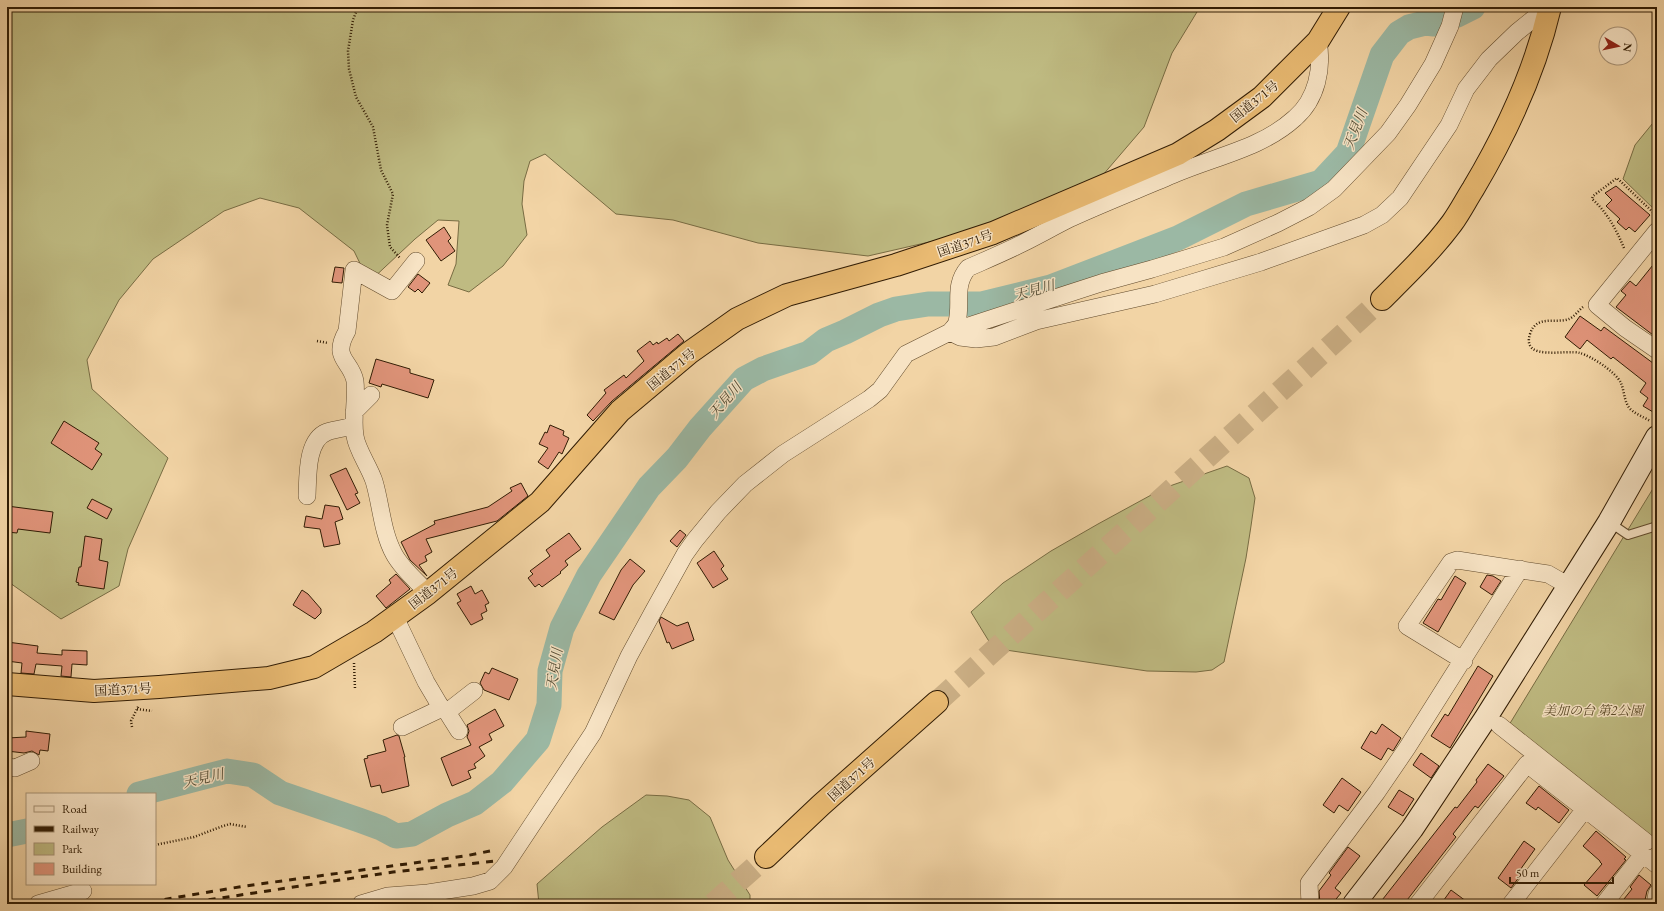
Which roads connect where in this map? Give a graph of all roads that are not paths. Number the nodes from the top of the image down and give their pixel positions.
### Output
1 (1339, 7) edge
2 (1455, 7) edge
3 (1549, 7) edge
4 (1318, 41) junction
5 (1657, 231) edge
6 (413, 264) road end
7 (1382, 299) tunnel mouth
8 (953, 328) junction
9 (1657, 349) edge
10 (371, 395) dead end
11 (354, 419) junction
12 (1656, 430) edge
13 (307, 496) dead end
14 (1608, 522) junction
15 (1657, 526) edge
16 (1520, 569) junction
17 (1569, 586) junction
18 (428, 593) junction
19 (395, 617) junction
20 (1464, 660) junction
21 (7, 684) edge
22 (474, 691) dead end
23 (937, 702) tunnel mouth
24 (445, 710) junction
25 (1499, 725) dead end
26 (402, 727) dead end
27 (459, 731) dead end
28 (31, 761) dead end
29 (7, 767) edge
30 (1585, 809) junction
31 (1650, 852) edge
32 (766, 857) tunnel mouth
33 (1657, 865) edge
34 (83, 891) dead end
35 (1657, 893) edge
36 (38, 904) edge
37 (361, 904) edge
38 (1310, 904) edge
39 (1354, 904) edge
40 (1418, 904) edge
41 (1511, 904) edge
42 (1604, 904) edge
43 (1655, 904) edge

1 - 4 highway, 国道371号
2 - 8 street
3 - 7 highway
3 - 8 street
4 - 8 street
4 - 18 highway, 国道371号
5 - 9 street
6 - 11 street
8 - 37 street
10 - 11 street
11 - 13 street
11 - 18 street
12 - 14 street
14 - 15 lane
14 - 17 street
16 - 17 street
16 - 20 street
16 - 20 street
17 - 39 street
18 - 19 highway, 国道371号
19 - 21 highway, 国道371号
19 - 24 street
20 - 38 street
22 - 24 street
23 - 32 highway, 国道371号
24 - 26 street
24 - 27 street
25 - 31 street
28 - 29 street
30 - 31 street
30 - 40 street
30 - 41 street
31 - 33 street
31 - 42 street
34 - 36 street
35 - 43 street

